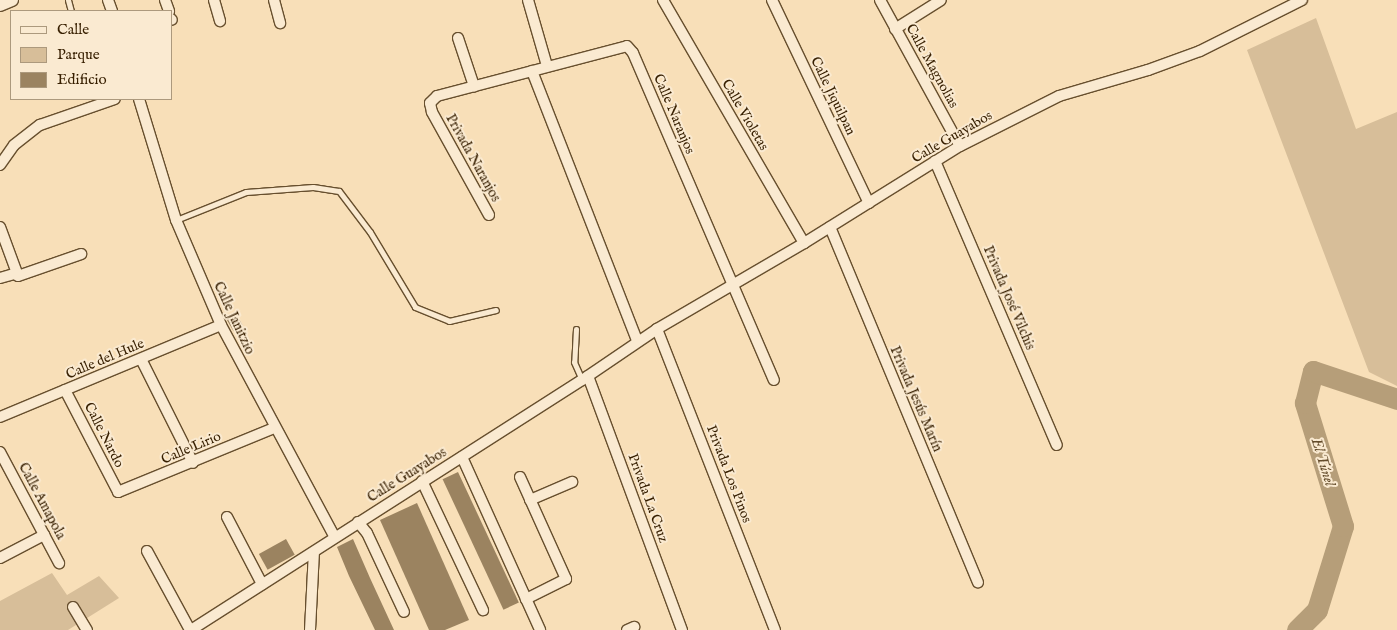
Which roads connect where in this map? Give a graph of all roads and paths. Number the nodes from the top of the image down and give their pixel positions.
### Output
1 (12, 0) edge
2 (214, 0) edge
3 (274, 0) edge
4 (528, 0) edge
5 (662, 0) edge
6 (772, 0) edge
7 (880, 0) edge
8 (941, 0) edge
9 (1302, 0) edge
10 (0, 5) edge
11 (220, 21) dead end
12 (280, 23) dead end
13 (895, 29) junction
14 (458, 38) dead end
15 (547, 66) junction
16 (532, 71) junction
17 (474, 86) junction
18 (112, 100) edge
19 (139, 100) edge
20 (960, 146) junction
21 (935, 162) junction
22 (0, 165) edge
23 (869, 203) junction
24 (489, 215) dead end
25 (176, 220) junction
26 (0, 227) edge
27 (830, 227) junction
28 (804, 243) junction
29 (81, 254) dead end
30 (14, 274) junction
31 (0, 278) edge
32 (731, 285) junction
33 (496, 310) dead end
34 (221, 325) junction
35 (657, 329) junction
36 (576, 330) dead end
37 (638, 341) junction
38 (141, 359) junction
39 (585, 378) junction
40 (774, 380) dead end
41 (65, 390) junction
42 (0, 417) edge
43 (274, 428) junction
44 (1058, 445) dead end
45 (0, 452) edge
46 (462, 457) junction
47 (193, 463) junction
48 (520, 477) dead end
49 (422, 481) junction
50 (572, 482) dead end
51 (118, 492) joint
52 (530, 500) junction
53 (227, 517) dead end
54 (358, 522) junction
55 (44, 535) junction
56 (334, 536) junction
57 (147, 550) dead end
58 (314, 552) junction
59 (0, 558) edge
60 (59, 562) dead end
61 (978, 582) dead end
62 (262, 584) junction
63 (526, 599) junction
64 (73, 607) dead end
65 (483, 610) dead end
66 (404, 612) dead end
67 (204, 626) edge
68 (87, 630) edge
69 (190, 630) edge
70 (310, 630) edge
71 (540, 630) edge
72 (682, 630) edge
73 (775, 630) edge

1 - 10 street
2 - 11 street
3 - 12 street
4 - 15 street
5 - 28 street, Calle Violetas
6 - 23 street, Calle Jiquilpan
7 - 13 street, Calle Magnolias
8 - 13 street
9 - 20 street, Calle Guayabos
13 - 20 street, Calle Magnolias
14 - 17 street
15 - 16 street, Calle Naranjos
15 - 32 street, Calle Naranjos
16 - 17 street, Privada Naranjos
16 - 37 street
17 - 24 street, Privada Naranjos
18 - 22 street
19 - 25 street, Calle Janitzio
20 - 21 street, Calle Guayabos
21 - 23 street, Calle Guayabos
21 - 44 street, Privada José Vilchis
23 - 27 street, Calle Guayabos
25 - 33 lane
25 - 34 street, Calle Janitzio
26 - 30 street
27 - 28 street, Calle Guayabos
27 - 61 street, Privada Jesús Marín
28 - 32 street, Calle Guayabos
29 - 30 street
30 - 31 street
32 - 35 street, Calle Guayabos
32 - 40 street
34 - 38 street, Calle del Hule
34 - 43 street, Calle Janitzio
35 - 37 street, Calle Guayabos
35 - 73 street, Privada Los Pinos
36 - 39 lane
37 - 39 street, Calle Guayabos
38 - 41 street, Calle del Hule
38 - 47 street
39 - 46 street, Calle Guayabos
39 - 72 street, Privada La Cruz
41 - 42 street, Calle del Hule
41 - 51 street, Calle Nardo
43 - 47 street, Calle Lirio
43 - 56 street, Calle Janitzio
45 - 55 street, Calle Amapola
46 - 49 street, Calle Guayabos
46 - 63 street
47 - 51 street, Calle Lirio
48 - 52 street
49 - 54 street, Calle Guayabos
49 - 65 street
50 - 52 street
52 - 63 street
53 - 62 street
54 - 56 street, Calle Guayabos
54 - 66 street
55 - 59 street
55 - 60 street, Calle Amapola
56 - 58 street, Calle Guayabos
57 - 69 street
58 - 62 street, Calle Guayabos
58 - 70 street
62 - 67 street, Calle Guayabos
63 - 71 street
64 - 68 street
67 - 69 street, Calle Guayabos

